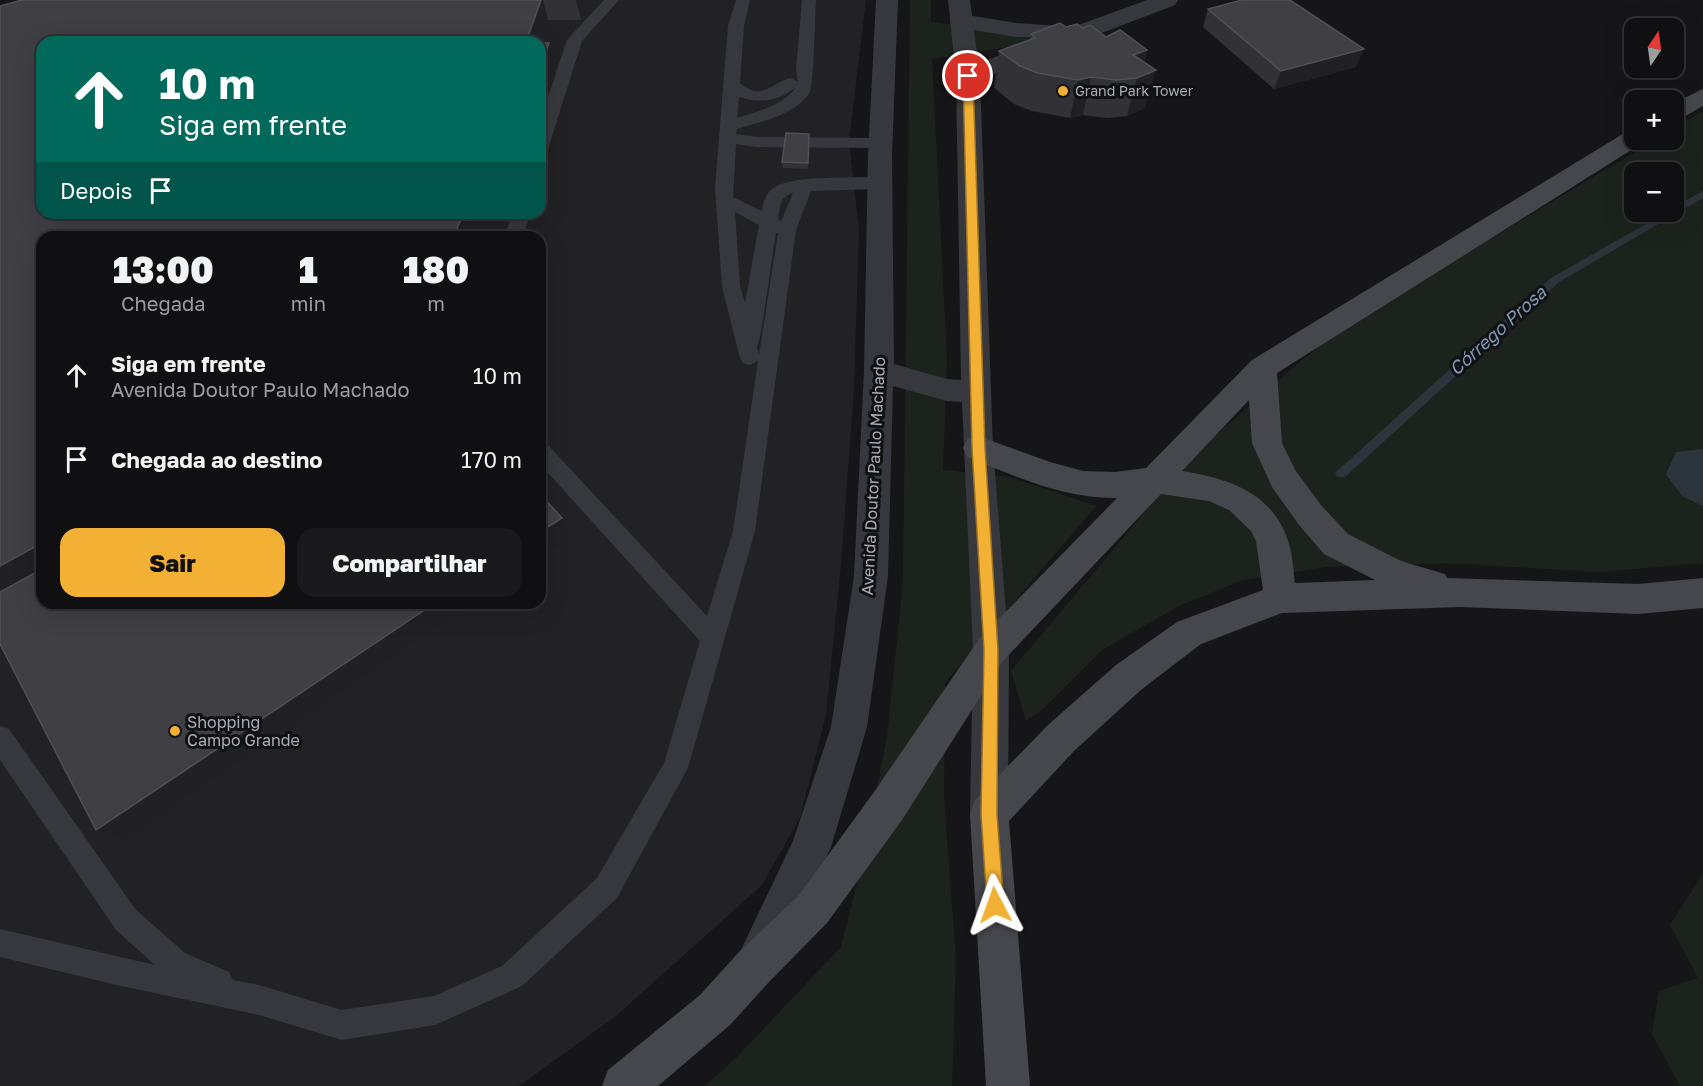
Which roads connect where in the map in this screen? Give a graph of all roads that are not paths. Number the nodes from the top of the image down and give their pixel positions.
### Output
1 (612, 0) edge
2 (743, 0) edge
3 (809, 0) edge
4 (887, 0) edge
5 (1167, 0) edge
6 (960, 10) edge
7 (1084, 30) junction
8 (804, 69) junction
9 (968, 76) junction
10 (732, 85) junction
11 (1703, 96) edge
12 (1684, 107) edge
13 (546, 129) edge
14 (727, 138) junction
15 (1624, 144) edge
16 (880, 160) junction
17 (804, 186) junction
18 (725, 200) junction
19 (768, 223) junction
20 (787, 230) junction
21 (760, 357) junction
22 (1262, 368) junction
23 (879, 371) junction
24 (977, 392) junction
25 (978, 448) junction
26 (546, 457) edge
27 (1155, 480) junction
28 (1460, 592) junction
29 (1703, 593) edge
30 (1281, 598) junction
31 (714, 640) junction
32 (991, 650) junction
33 (0, 738) edge
34 (989, 814) junction
35 (0, 943) edge
36 (754, 967) junction
37 (259, 1000) junction
38 (624, 1086) edge
39 (1008, 1086) edge

1 - 13 lane
2 - 10 lane
3 - 8 lane
4 - 16 street, Avenida Doutor Paulo Machado
5 - 7 street
6 - 7 street
6 - 9 street
7 - 9 street
8 - 10 lane
8 - 14 lane
9 - 24 street
10 - 14 lane
11 - 12 main road
14 - 16 lane
14 - 18 lane
15 - 22 main road
16 - 17 lane
16 - 23 street, Avenida Doutor Paulo Machado
17 - 19 lane
17 - 20 lane
18 - 19 lane
18 - 21 lane
19 - 20 lane
19 - 21 lane
20 - 21 lane
21 - 31 lane
22 - 27 main road
22 - 28 main road
23 - 24 street
23 - 36 street, Avenida Doutor Paulo Machado
24 - 25 street
25 - 27 main road
25 - 32 street
26 - 31 lane
27 - 30 main road
27 - 32 main road
28 - 29 main road
28 - 30 main road
30 - 34 main road
31 - 37 lane
32 - 34 street
32 - 36 main road
33 - 37 lane
34 - 39 main road
35 - 37 lane
36 - 38 main road

